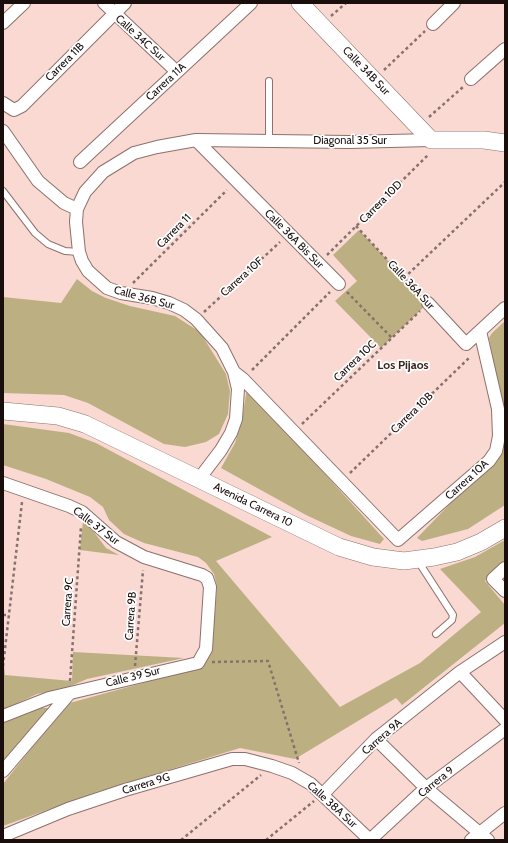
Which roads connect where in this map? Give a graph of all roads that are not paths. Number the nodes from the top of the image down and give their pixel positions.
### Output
1 (24, 3) edge
2 (104, 3) edge
3 (125, 3) edge
4 (251, 3) edge
5 (300, 3) edge
6 (454, 3) edge
7 (113, 14) junction
8 (3, 23) edge
9 (433, 24) road end
10 (505, 49) edge
11 (177, 72) junction
12 (471, 79) road end
13 (270, 81) dead end
14 (3, 104) edge
15 (3, 131) edge
16 (196, 140) junction
17 (269, 140) junction
18 (438, 140) junction
19 (505, 143) edge
20 (80, 162) dead end
21 (3, 191) edge
22 (77, 209) junction
23 (79, 252) junction
24 (339, 284) road end
25 (428, 303) road end
26 (505, 308) edge
27 (480, 331) junction
28 (238, 375) junction
29 (3, 411) edge
30 (199, 479) junction
31 (3, 483) edge
32 (505, 528) edge
33 (398, 540) joint
34 (416, 559) junction
35 (505, 568) edge
36 (505, 591) edge
37 (436, 634) dead end
38 (505, 642) edge
39 (198, 663) joint
40 (460, 672) junction
41 (69, 694) junction
42 (3, 716) edge
43 (505, 720) edge
44 (505, 728) edge
45 (376, 739) junction
46 (3, 771) edge
47 (292, 773) joint
48 (426, 788) junction
49 (323, 794) junction
50 (505, 813) edge
51 (3, 836) edge
52 (480, 837) edge
53 (370, 840) edge

1 - 8 street
2 - 7 street, Calle 34C Sur
3 - 7 street, Carrera 11B
4 - 11 street, Carrera 11A
5 - 18 main road, Calle 34B Sur
6 - 9 street
7 - 11 street, Calle 34C Sur
7 - 14 street, Carrera 11B
10 - 12 street
11 - 20 street, Carrera 11A
13 - 17 lane
15 - 22 street
16 - 17 street, Diagonal 35 Sur
16 - 22 street, Diagonal 35 Sur
16 - 24 street, Calle 36A Bis Sur
17 - 18 street, Diagonal 35 Sur
18 - 19 main road, Diagonal 35 Sur
21 - 23 lane
22 - 23 street, Calle 36B Sur
23 - 28 street, Calle 36B Sur
25 - 27 street, Calle 36A Sur
26 - 27 street
27 - 33 street, Carrera 10A
28 - 30 street
28 - 33 street, Calle 36B Sur
29 - 30 main road, Avenida Carrera 10
30 - 34 main road, Avenida Carrera 10
31 - 39 street, Calle 37 Sur
32 - 34 main road, Avenida Carrera 10
34 - 37 lane
35 - 36 street
38 - 40 street, Carrera 9A
39 - 41 street, Calle 39 Sur
40 - 43 street
40 - 45 street, Carrera 9A
41 - 42 street, Calle 39 Sur
41 - 46 street
44 - 48 street, Carrera 9
45 - 48 street
45 - 49 street, Carrera 9A
47 - 49 street, Calle 38A Sur
47 - 51 street, Carrera 9G
48 - 52 street
48 - 53 street, Carrera 9
49 - 53 street, Calle 38A Sur
50 - 52 street

